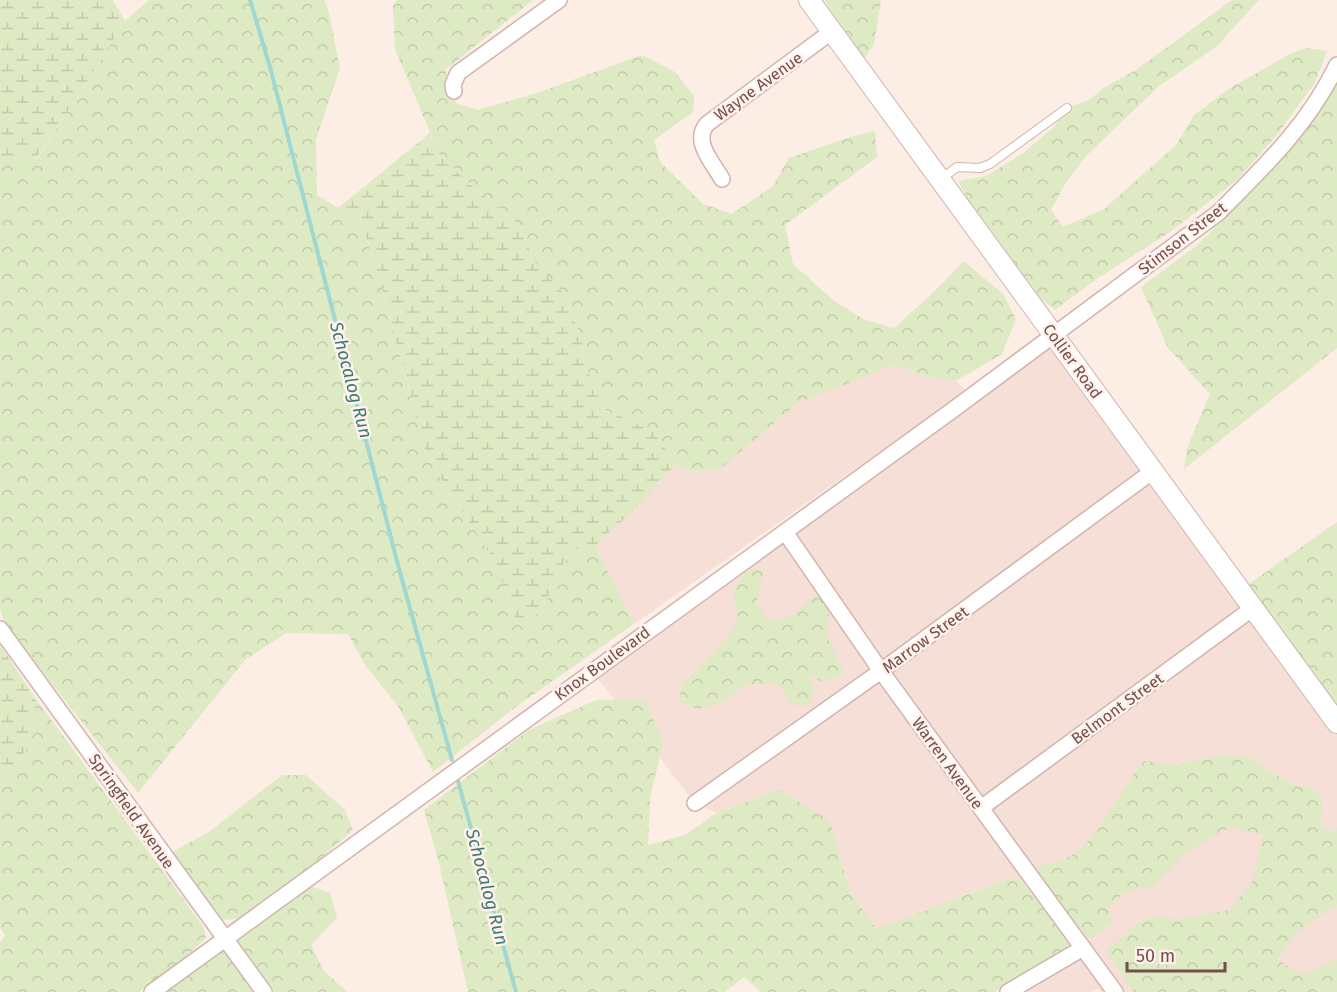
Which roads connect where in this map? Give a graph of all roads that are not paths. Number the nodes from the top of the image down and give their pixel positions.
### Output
1 (559, 0) edge
2 (809, 0) edge
3 (831, 32) junction
4 (1337, 65) edge
5 (454, 91) dead end
6 (1067, 108) dead end
7 (722, 179) dead end
8 (939, 180) junction
9 (1054, 336) junction
10 (1153, 471) junction
11 (785, 532) junction
12 (1253, 608) junction
13 (0, 629) edge
14 (881, 671) junction
15 (1337, 723) edge
16 (695, 803) dead end
17 (981, 808) junction
18 (226, 938) junction
19 (1083, 948) junction
20 (152, 992) edge
21 (264, 992) edge
22 (1008, 992) edge
23 (1115, 992) edge

1 - 5 street
2 - 3 street, Collier Road
3 - 7 street, Wayne Avenue
3 - 8 street, Collier Road
4 - 9 street, Stimson Street
6 - 8 lane
8 - 9 street, Collier Road
9 - 10 street, Collier Road
9 - 11 street, Knox Boulevard
10 - 12 street, Collier Road
10 - 14 street, Marrow Street
11 - 14 street, Warren Avenue
11 - 18 street, Knox Boulevard
12 - 15 street, Collier Road
12 - 17 street, Belmont Street
13 - 18 street, Springfield Avenue
14 - 16 street, Marrow Street
14 - 17 street, Warren Avenue
17 - 19 street, Warren Avenue
18 - 20 street, Knox Boulevard
18 - 21 street, Springfield Avenue
19 - 22 street
19 - 23 street, Warren Avenue

